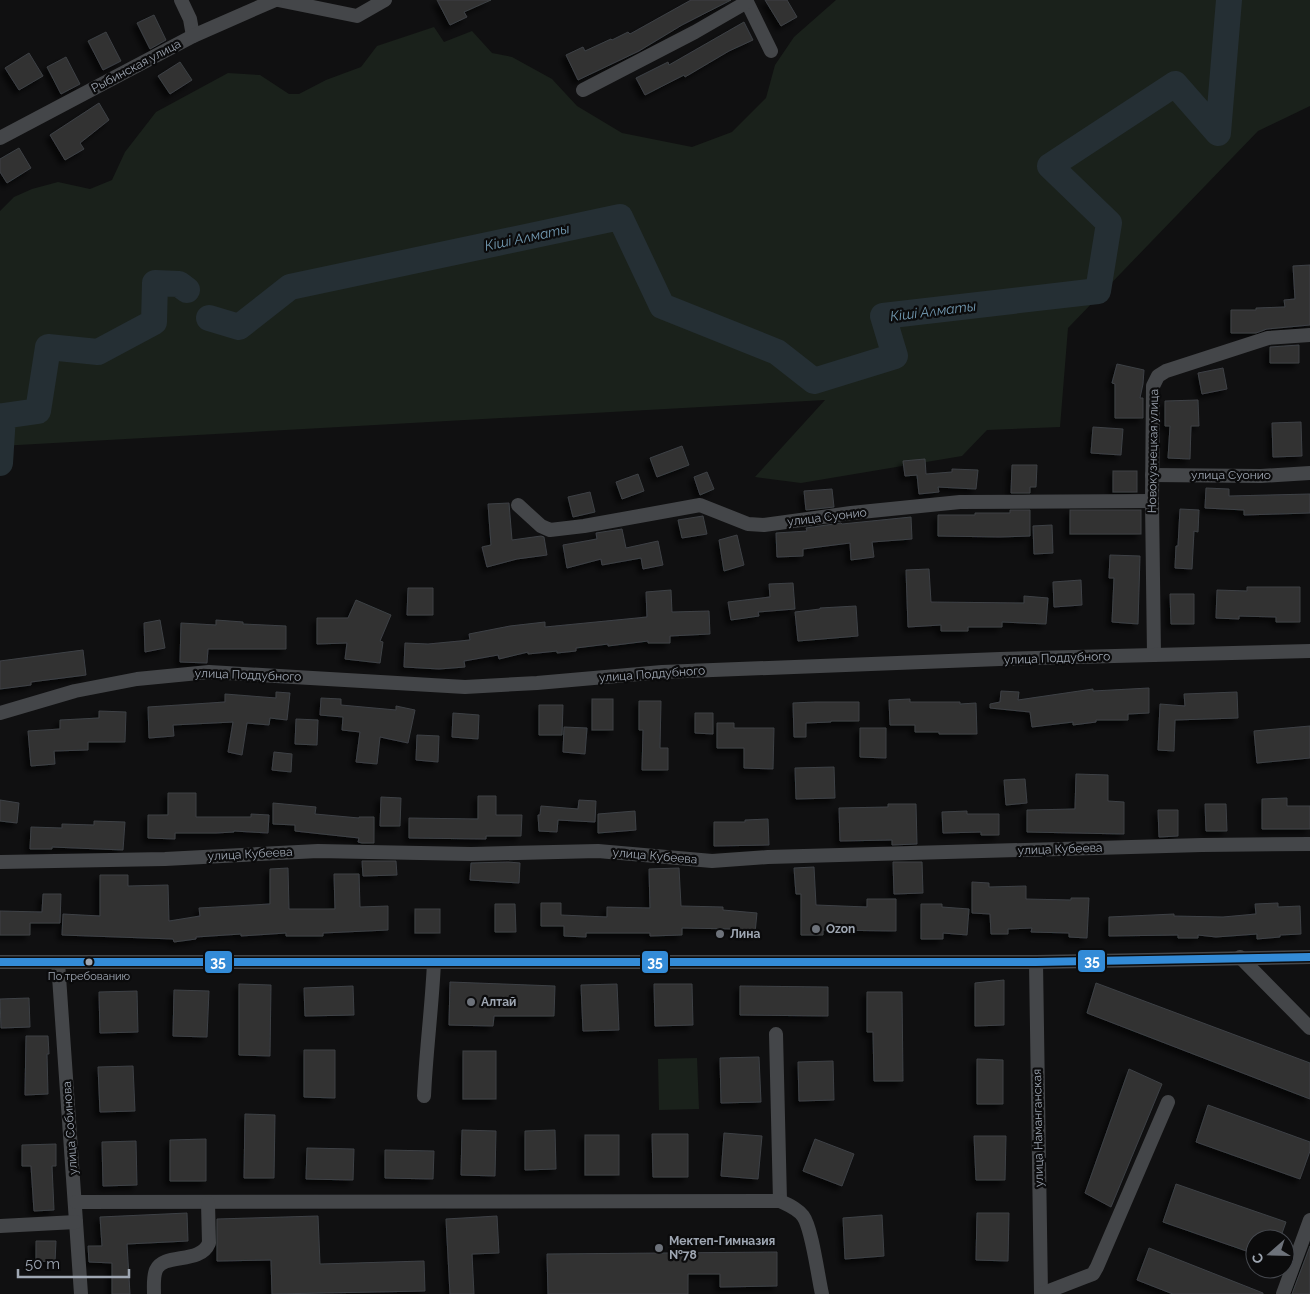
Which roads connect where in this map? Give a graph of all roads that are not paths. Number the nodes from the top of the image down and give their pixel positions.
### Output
1 (181, 0) edge
2 (276, 0) edge
3 (385, 0) edge
4 (746, 1) edge
5 (193, 36) junction
6 (771, 51) dead end
7 (583, 90) dead end
8 (0, 138) edge
9 (1310, 335) edge
10 (1310, 473) edge
11 (1152, 475) junction
12 (1152, 501) junction
13 (518, 505) dead end
14 (1310, 651) edge
15 (1154, 656) junction
16 (0, 713) edge
17 (1310, 844) edge
18 (0, 862) edge
19 (1240, 957) junction
20 (1310, 957) edge
21 (0, 962) edge
22 (58, 962) junction
23 (434, 962) junction
24 (1036, 962) junction
25 (1310, 1028) edge
26 (776, 1034) dead end
27 (424, 1096) dead end
28 (1168, 1102) dead end
29 (780, 1201) junction
30 (76, 1202) junction
31 (208, 1203) junction
32 (1310, 1220) edge
33 (76, 1222) junction
34 (0, 1226) edge
35 (81, 1294) edge
36 (154, 1294) edge
37 (822, 1294) edge
38 (1041, 1294) edge
39 (1284, 1294) edge

1 - 5 street
2 - 3 street, Рыбинская улица
2 - 5 street, Рыбинская улица
4 - 6 street
4 - 7 street
5 - 8 street, Рыбинская улица
9 - 11 street, Новокузнецкая улица
10 - 11 street, улица Суонио
11 - 12 street, Новокузнецкая улица
12 - 13 street, улица Суонио
12 - 15 street, Новокузнецкая улица
14 - 15 street, улица Поддубного
15 - 16 street, улица Поддубного
17 - 18 street, улица Кубеева
19 - 20 street
19 - 24 street
19 - 25 street
21 - 22 street
22 - 23 street
22 - 30 street, улица Собинова
23 - 24 street
23 - 27 street
24 - 38 street, улица Наманганская
26 - 29 street
28 - 38 street
29 - 31 street
29 - 37 street
30 - 31 street
30 - 33 street, улица Собинова
31 - 36 street
32 - 39 street
33 - 34 street
33 - 35 street, улица Собинова

